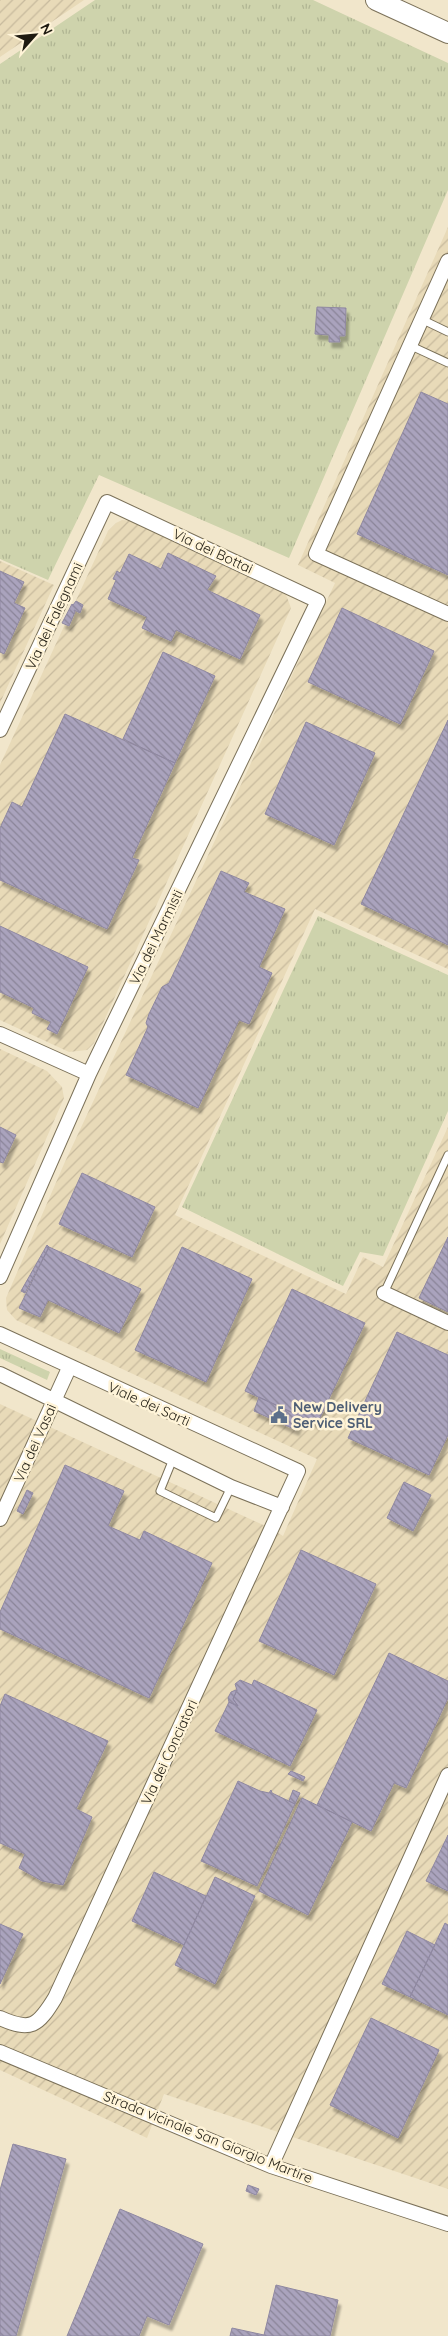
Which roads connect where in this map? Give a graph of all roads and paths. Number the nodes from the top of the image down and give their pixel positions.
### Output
1 (376, 0) edge
2 (448, 33) edge
3 (448, 261) edge
4 (420, 319) junction
5 (448, 332) edge
6 (409, 345) junction
7 (448, 363) edge
8 (107, 502) joint
9 (318, 601) joint
10 (448, 614) edge
11 (0, 730) edge
12 (0, 1034) edge
13 (89, 1074) junction
14 (448, 1155) edge
15 (0, 1277) edge
16 (384, 1293) joint
17 (448, 1323) edge
18 (0, 1334) edge
19 (69, 1368) junction
20 (0, 1374) edge
21 (54, 1400) junction
22 (173, 1459) junction
23 (298, 1471) joint
24 (231, 1487) junction
25 (282, 1508) junction
26 (0, 1519) edge
27 (448, 1775) edge
28 (0, 2018) edge
29 (0, 2052) edge
30 (271, 2166) junction
31 (448, 2224) edge

1 - 2 street
3 - 4 street
4 - 5 lane
4 - 6 street
6 - 7 lane
6 - 10 street
8 - 9 street, Via dei Bottai
8 - 11 street, Via dei Falegnami
9 - 13 street, Via dei Marmisti
12 - 13 street
13 - 15 street, Via dei Marmisti
14 - 16 lane
16 - 17 street
18 - 19 street, Viale dei Sarti
19 - 21 street, Via dei Vasai
19 - 23 street, Viale dei Sarti
20 - 21 street
21 - 22 street
21 - 26 street, Via dei Vasai
22 - 24 street
22 - 24 lane
23 - 25 street, Via dei Conciatori
24 - 25 street
25 - 28 street, Via dei Conciatori
27 - 30 street
29 - 30 street, Strada vicinale San Giorgio Martire
30 - 31 street, Strada vicinale San Giorgio Martire

